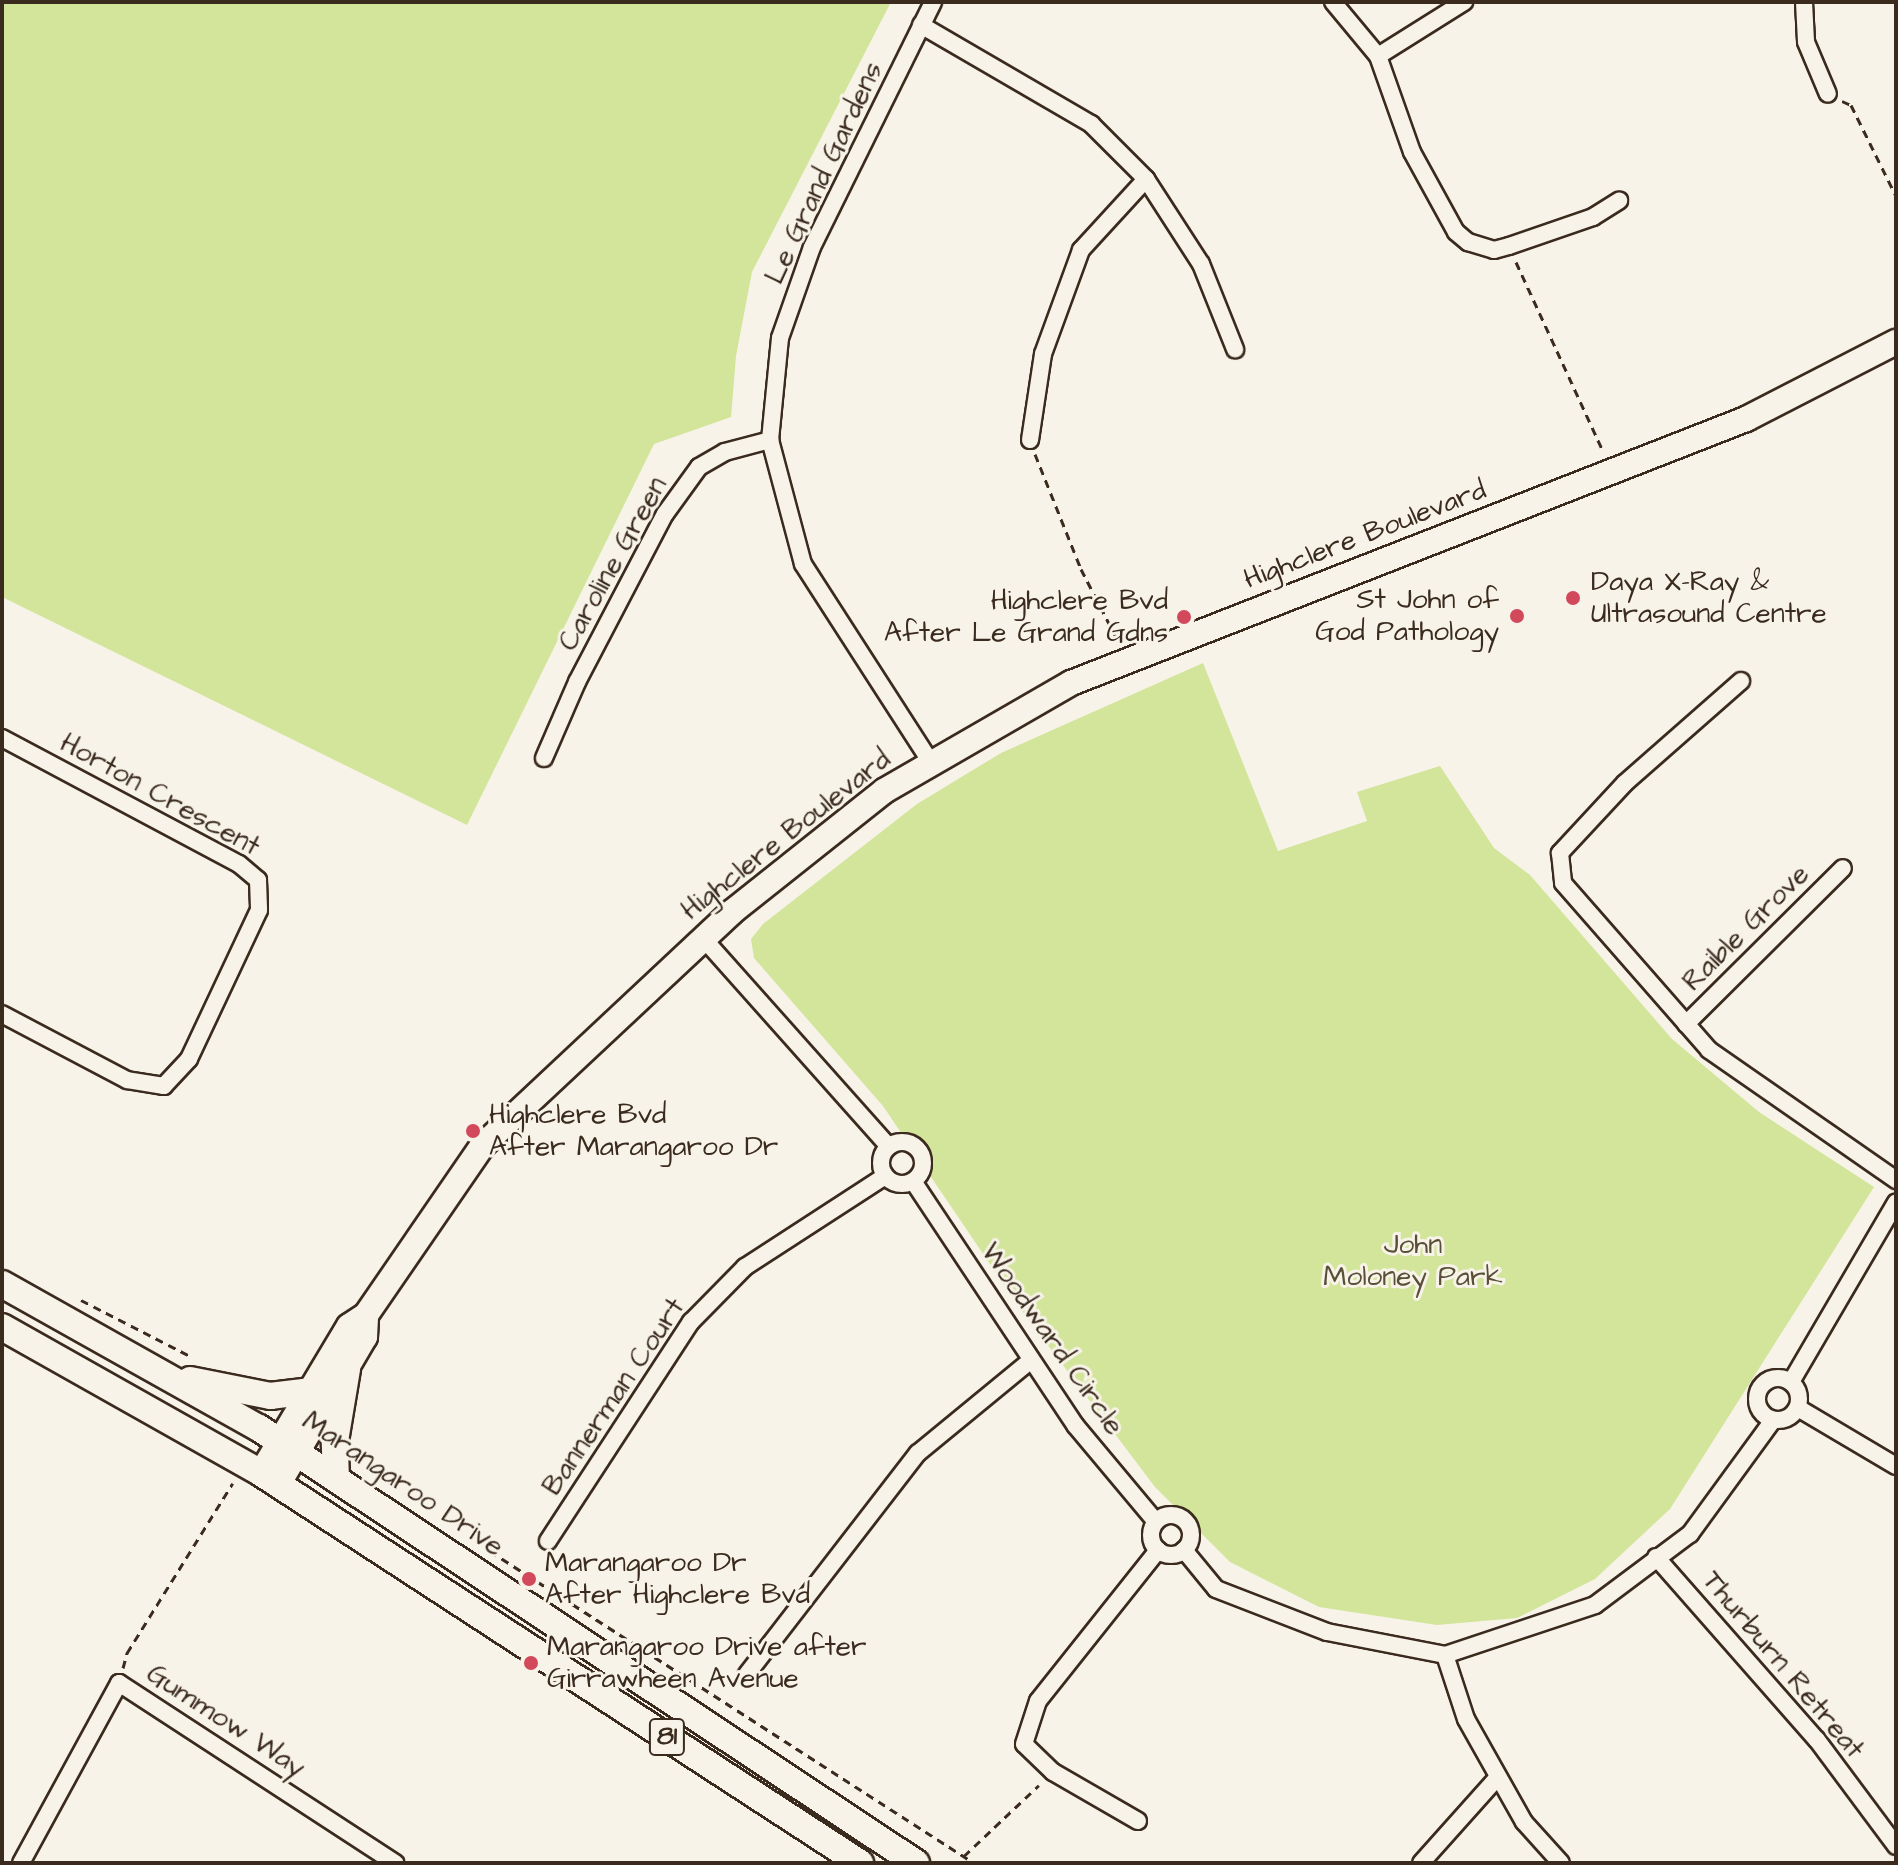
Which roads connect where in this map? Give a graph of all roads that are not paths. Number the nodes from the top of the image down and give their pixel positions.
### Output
1 (933, 2) edge
2 (1333, 2) edge
3 (1464, 2) edge
4 (1804, 2) edge
5 (921, 25) junction
6 (1378, 56) junction
7 (1828, 94) road end
8 (1146, 179) junction
9 (1619, 201) dead end
10 (1896, 342) edge
11 (1235, 349) dead end
12 (770, 440) junction
13 (1030, 440) road end
14 (1741, 681) dead end
15 (2, 738) edge
16 (544, 758) dead end
17 (930, 761) junction
18 (1843, 868) dead end
19 (703, 938) junction
20 (2, 1014) edge
21 (1686, 1024) junction
22 (888, 1146) junction
23 (885, 1176) junction
24 (1896, 1180) edge
25 (913, 1181) junction
26 (1896, 1202) edge
27 (2, 1284) edge
28 (366, 1315) junction
29 (2, 1327) edge
30 (1030, 1361) junction
31 (347, 1369) junction
32 (174, 1378) junction
33 (1791, 1382) junction
34 (310, 1391) junction
35 (1798, 1408) junction
36 (1773, 1420) junction
37 (289, 1448) junction
38 (1896, 1466) edge
39 (269, 1479) junction
40 (336, 1479) junction
41 (1156, 1522) junction
42 (548, 1541) dead end
43 (1158, 1550) junction
44 (1184, 1550) junction
45 (1656, 1557) junction
46 (1445, 1655) junction
47 (747, 1674) dead end
48 (1498, 1777) junction
49 (1138, 1821) dead end
50 (1896, 1846) edge
51 (21, 1863) edge
52 (395, 1863) edge
53 (860, 1863) edge
54 (916, 1863) edge
55 (1421, 1863) edge
56 (1561, 1863) edge

1 - 5 street, Le Grand Gardens
2 - 6 street
3 - 6 street
4 - 7 street
5 - 8 street
5 - 12 street, Le Grand Gardens
6 - 9 street
8 - 11 street
8 - 13 street
10 - 17 street, Highclere Boulevard
12 - 16 street, Caroline Green
12 - 17 street, Le Grand Gardens
14 - 21 street
15 - 20 street, Horton Crescent
17 - 19 street, Highclere Boulevard
18 - 21 street, Raible Grove
19 - 22 street
19 - 28 street, Highclere Boulevard
21 - 24 street
22 - 23 street
22 - 25 street
23 - 25 street
23 - 42 street, Bannerman Court
25 - 30 street, Woodward Circle
26 - 33 street
27 - 32 main road, Marangaroo Drive / 81
28 - 31 street, Highclere Boulevard
28 - 34 street, Highclere Boulevard
29 - 39 main road, 81
30 - 41 street, Woodward Circle
30 - 47 street
31 - 37 street, Highclere Boulevard
31 - 40 main road
32 - 34 main road
32 - 37 main road, Marangaroo Drive / 81
33 - 35 street
33 - 36 street
34 - 37 street, Highclere Boulevard
35 - 36 street
35 - 38 street
36 - 45 street
37 - 39 street, Highclere Boulevard
37 - 40 main road, Marangaroo Drive / 81
39 - 53 main road, 81
40 - 54 main road, Marangaroo Drive / 81
41 - 43 street
41 - 44 street
43 - 44 street
43 - 49 street
44 - 46 street
45 - 46 street
45 - 50 street, Thurburn Retreat
46 - 48 street
48 - 55 street
48 - 56 street
51 - 52 street, Gummow Way

